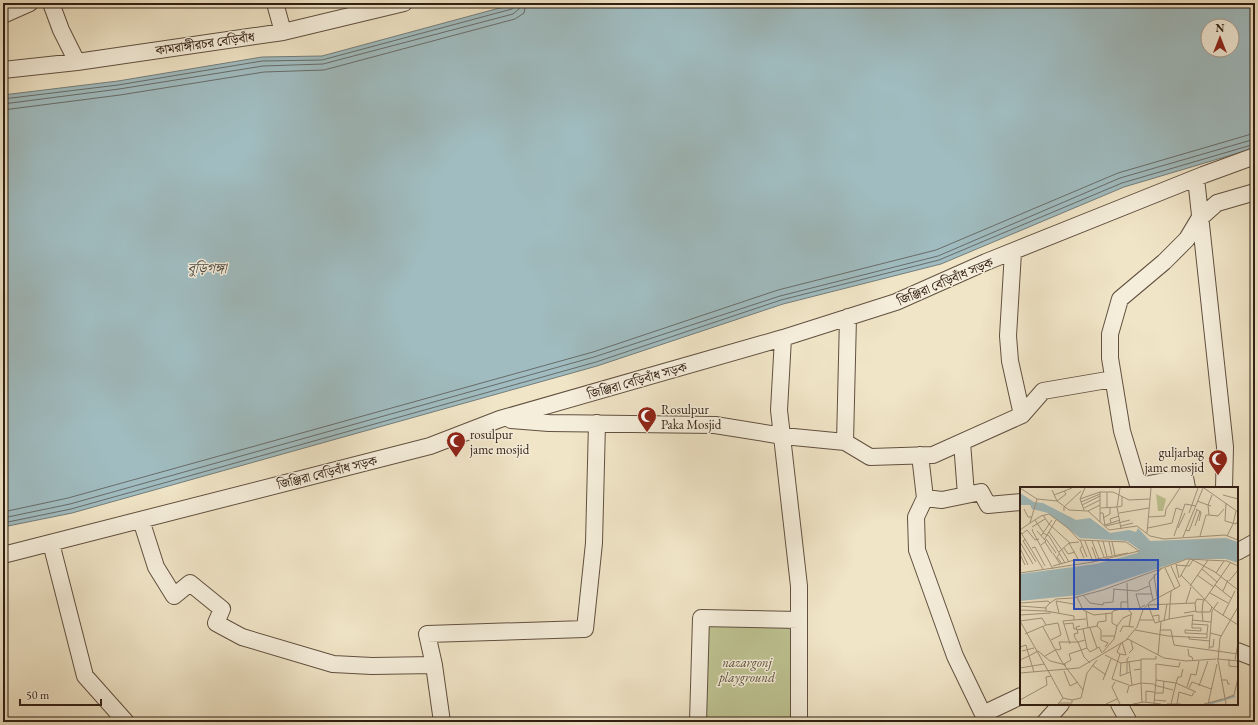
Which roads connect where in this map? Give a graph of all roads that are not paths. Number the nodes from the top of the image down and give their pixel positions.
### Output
1 (30, 3) edge
2 (51, 3) edge
3 (275, 3) edge
4 (404, 3) edge
5 (348, 9) edge
6 (3, 15) edge
7 (283, 32) junction
8 (77, 62) junction
9 (3, 70) edge
10 (1255, 156) edge
11 (1196, 178) junction
12 (1255, 192) edge
13 (1199, 219) junction
14 (1013, 252) junction
15 (848, 317) junction
16 (783, 338) junction
17 (1113, 379) junction
18 (1022, 415) junction
19 (500, 419) junction
20 (597, 423) junction
21 (783, 436) junction
22 (845, 442) junction
23 (962, 442) junction
24 (920, 455) junction
25 (1163, 485) edge
26 (1139, 487) edge
27 (1187, 487) edge
28 (1224, 487) edge
29 (966, 495) junction
30 (926, 498) junction
31 (1020, 502) edge
32 (141, 520) junction
33 (1255, 542) edge
34 (51, 543) junction
35 (1238, 551) edge
36 (3, 555) edge
37 (799, 620) junction
38 (1238, 651) edge
39 (1255, 658) edge
40 (434, 665) junction
41 (1020, 696) edge
42 (1060, 705) edge
43 (1120, 705) edge
44 (1045, 721) edge
45 (126, 722) edge
46 (442, 722) edge
47 (698, 722) edge
48 (800, 722) edge
49 (1130, 722) edge

1 - 6 street
2 - 8 street
3 - 7 street
4 - 5 street, কামরাঙ্গীরচর বেড়িবাঁধ
5 - 7 street, কামরাঙ্গীরচর বেড়িবাঁধ
7 - 8 street, কামরাঙ্গীরচর বেড়িবাঁধ
8 - 9 street, কামরাঙ্গীরচর বেড়িবাঁধ
10 - 11 street, জিঞ্জিরা বেড়িবাঁধ সড়ক
11 - 13 street
11 - 14 street, জিঞ্জিরা বেড়িবাঁধ সড়ক
12 - 13 street
13 - 17 street
13 - 28 street
14 - 15 street, জিঞ্জিরা বেড়িবাঁধ সড়ক
14 - 18 street
15 - 16 street, জিঞ্জিরা বেড়িবাঁধ সড়ক
15 - 22 street
16 - 19 street, জিঞ্জিরা বেড়িবাঁধ সড়ক
16 - 21 street
17 - 18 street
17 - 26 street
18 - 23 street
19 - 20 street
19 - 32 street, জিঞ্জিরা বেড়িবাঁধ সড়ক
20 - 21 street
20 - 40 street
21 - 22 street
21 - 37 street
22 - 24 street
23 - 24 street
23 - 29 street
24 - 30 street
25 - 26 street
25 - 27 street
29 - 30 street
29 - 31 street
30 - 41 street
32 - 34 street, জিঞ্জিরা বেড়িবাঁধ সড়ক
32 - 40 street
33 - 35 street
34 - 36 street, জিঞ্জিরা বেড়িবাঁধ সড়ক
34 - 45 street
37 - 47 street
37 - 48 street
38 - 39 street
40 - 46 street
42 - 44 street
43 - 49 street

